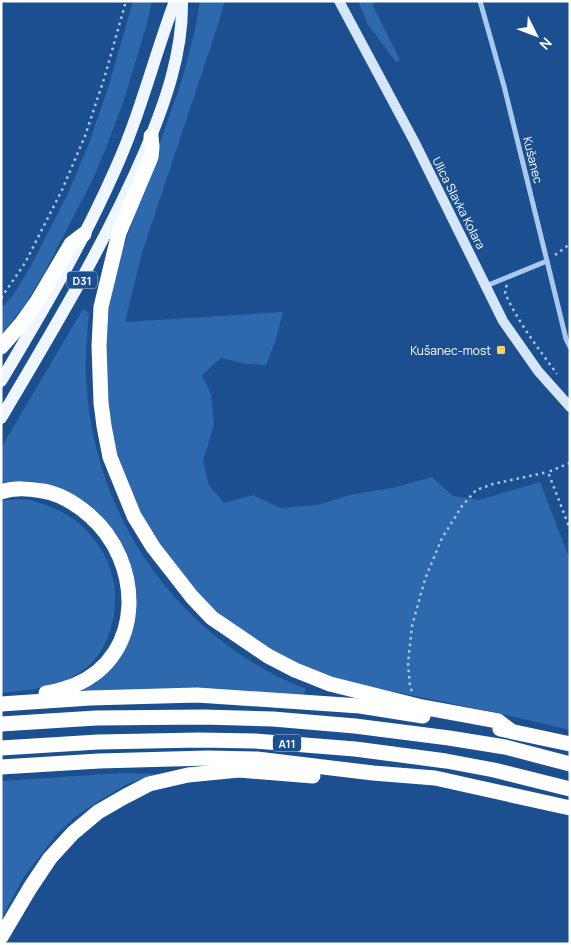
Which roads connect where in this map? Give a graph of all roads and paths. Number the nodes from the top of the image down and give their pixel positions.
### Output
1 (126, 1) edge
2 (339, 1) edge
3 (480, 1) edge
4 (182, 3) edge
5 (151, 136) junction
6 (84, 234) junction
7 (570, 244) edge
8 (547, 261) junction
9 (504, 278) junction
10 (486, 286) junction
11 (1, 298) edge
12 (1, 347) edge
13 (570, 348) edge
14 (561, 379) dead end
15 (1, 381) edge
16 (570, 407) edge
17 (1, 418) edge
18 (570, 463) edge
19 (548, 472) junction
20 (1, 492) edge
21 (570, 529) edge
22 (1, 697) edge
23 (1, 704) edge
24 (422, 707) junction
25 (1, 724) edge
26 (510, 730) junction
27 (570, 744) edge
28 (1, 748) edge
29 (570, 764) edge
30 (1, 767) edge
31 (373, 773) junction
32 (570, 789) edge
33 (570, 808) edge
34 (1, 937) edge

1 - 11 path
2 - 10 main road, Ulica Slavka Kolara
3 - 8 street, Kušanec
4 - 5 main road, D31
4 - 6 main road, D31
5 - 17 main road, D31
5 - 24 highway
6 - 12 highway
6 - 15 main road, D31
7 - 8 path
8 - 9 street
8 - 13 street, Kušanec
9 - 10 street
9 - 14 path
10 - 16 main road, Ulica Slavka Kolara
18 - 19 path
19 - 21 path
19 - 24 path
20 - 22 highway
23 - 26 highway
24 - 26 highway
25 - 29 highway, A11
26 - 27 highway
28 - 32 highway, A11
30 - 31 highway
31 - 33 highway
31 - 34 highway

